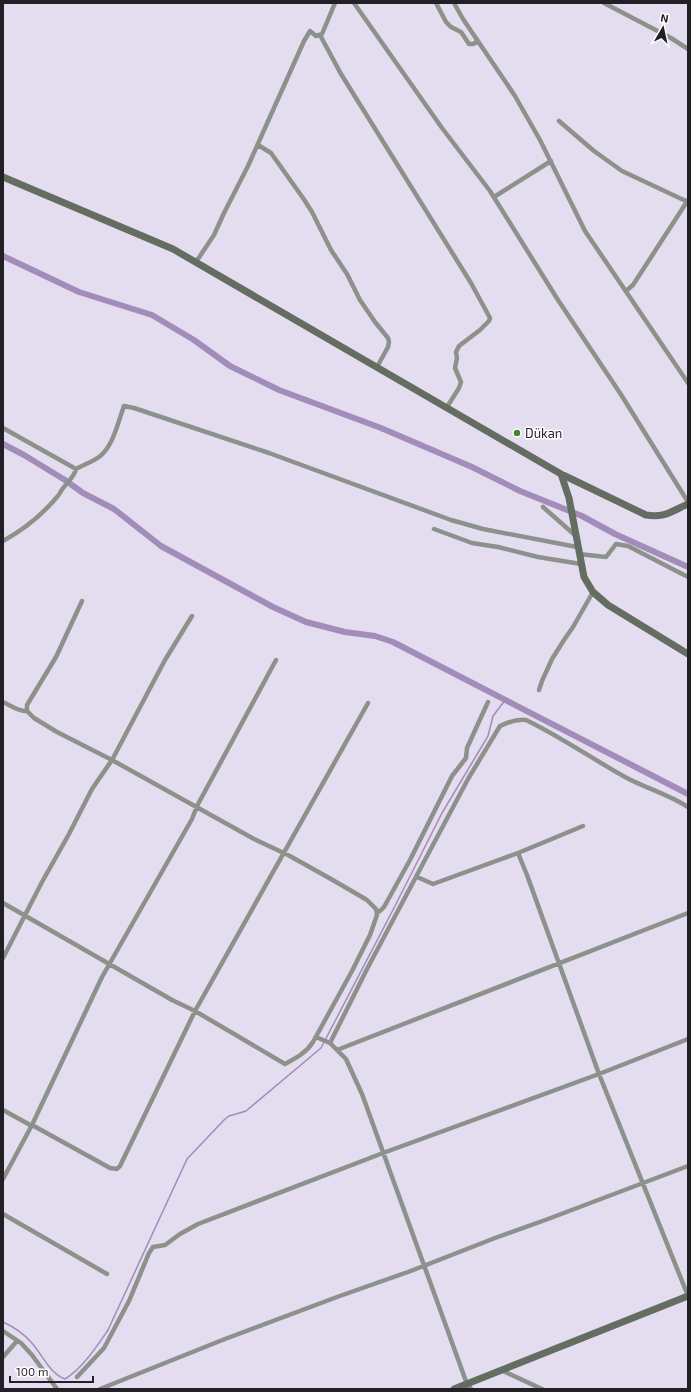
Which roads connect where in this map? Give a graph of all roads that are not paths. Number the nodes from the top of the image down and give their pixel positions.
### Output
1 (336, 3) edge
2 (354, 3) edge
3 (436, 3) edge
4 (454, 3) edge
5 (604, 3) edge
6 (320, 35) junction
7 (478, 41) junction
8 (688, 49) edge
9 (559, 121) dead end
10 (258, 145) junction
11 (551, 161) junction
12 (3, 176) edge
13 (494, 197) junction
14 (687, 201) edge
15 (196, 262) junction
16 (626, 291) junction
17 (377, 367) junction
18 (688, 383) edge
19 (447, 407) junction
20 (3, 428) edge
21 (76, 469) junction
22 (561, 474) junction
23 (688, 503) edge
24 (543, 507) dead end
25 (434, 530) dead end
26 (576, 533) junction
27 (3, 541) edge
28 (578, 546) junction
29 (579, 554) junction
30 (581, 564) junction
31 (688, 577) edge
32 (592, 592) junction
33 (82, 601) dead end
34 (192, 616) dead end
35 (688, 654) edge
36 (276, 660) dead end
37 (539, 690) dead end
38 (3, 702) edge
39 (488, 702) dead end
40 (368, 703) dead end
41 (27, 711) junction
42 (112, 760) junction
43 (197, 807) junction
44 (688, 807) edge
45 (583, 826) dead end
46 (283, 853) junction
47 (518, 853) junction
48 (416, 877) junction
49 (3, 903) edge
50 (376, 912) junction
51 (688, 913) edge
52 (25, 916) junction
53 (3, 958) edge
54 (109, 963) junction
55 (558, 963) junction
56 (195, 1011) junction
57 (318, 1037) junction
58 (688, 1039) edge
59 (330, 1043) junction
60 (337, 1050) junction
61 (599, 1074) junction
62 (3, 1110) edge
63 (32, 1126) junction
64 (383, 1153) junction
65 (688, 1166) edge
66 (3, 1179) edge
67 (643, 1183) junction
68 (3, 1214) edge
69 (424, 1266) junction
70 (107, 1274) dead end
71 (688, 1296) edge
72 (3, 1331) edge
73 (17, 1341) junction
74 (3, 1357) edge
75 (501, 1370) junction
76 (77, 1377) dead end
77 (469, 1386) edge
78 (57, 1389) edge
79 (100, 1389) edge
80 (454, 1389) edge
81 (542, 1389) edge

1 - 6 street
2 - 13 street
3 - 7 street
4 - 7 street
5 - 8 street
6 - 10 street
6 - 19 street
7 - 11 street
9 - 14 street
10 - 15 street
10 - 17 street
11 - 13 street
11 - 16 street
12 - 15 main road
13 - 23 street
14 - 16 street
15 - 17 main road
16 - 18 street
17 - 19 main road
19 - 22 main road
20 - 21 street
21 - 27 street
21 - 28 street
22 - 23 main road
22 - 26 main road
24 - 26 street
25 - 30 street
26 - 28 main road
28 - 29 main road
29 - 30 main road
29 - 31 street
30 - 32 main road
32 - 35 main road
32 - 37 street
33 - 41 street
34 - 42 street
36 - 43 street
38 - 41 street
39 - 50 street
40 - 46 street
41 - 42 street
42 - 43 street
42 - 52 street
43 - 46 street
43 - 54 street
44 - 48 street
45 - 47 street
46 - 50 street
46 - 56 street
47 - 48 street
47 - 55 street
48 - 59 street
49 - 52 street
50 - 57 street
51 - 55 street
52 - 53 street
52 - 54 street
54 - 56 street
54 - 63 street
55 - 60 street
55 - 61 street
56 - 57 street
56 - 63 street
57 - 59 street
58 - 61 street
59 - 60 street
60 - 64 street
61 - 64 street
61 - 67 street
62 - 63 street
63 - 66 street
64 - 69 street
64 - 76 street
65 - 67 street
67 - 69 street
67 - 71 street
68 - 70 street
69 - 77 street
69 - 79 street
71 - 75 main road
72 - 73 street
73 - 74 street
73 - 78 street
75 - 77 main road
75 - 81 street
77 - 80 main road

